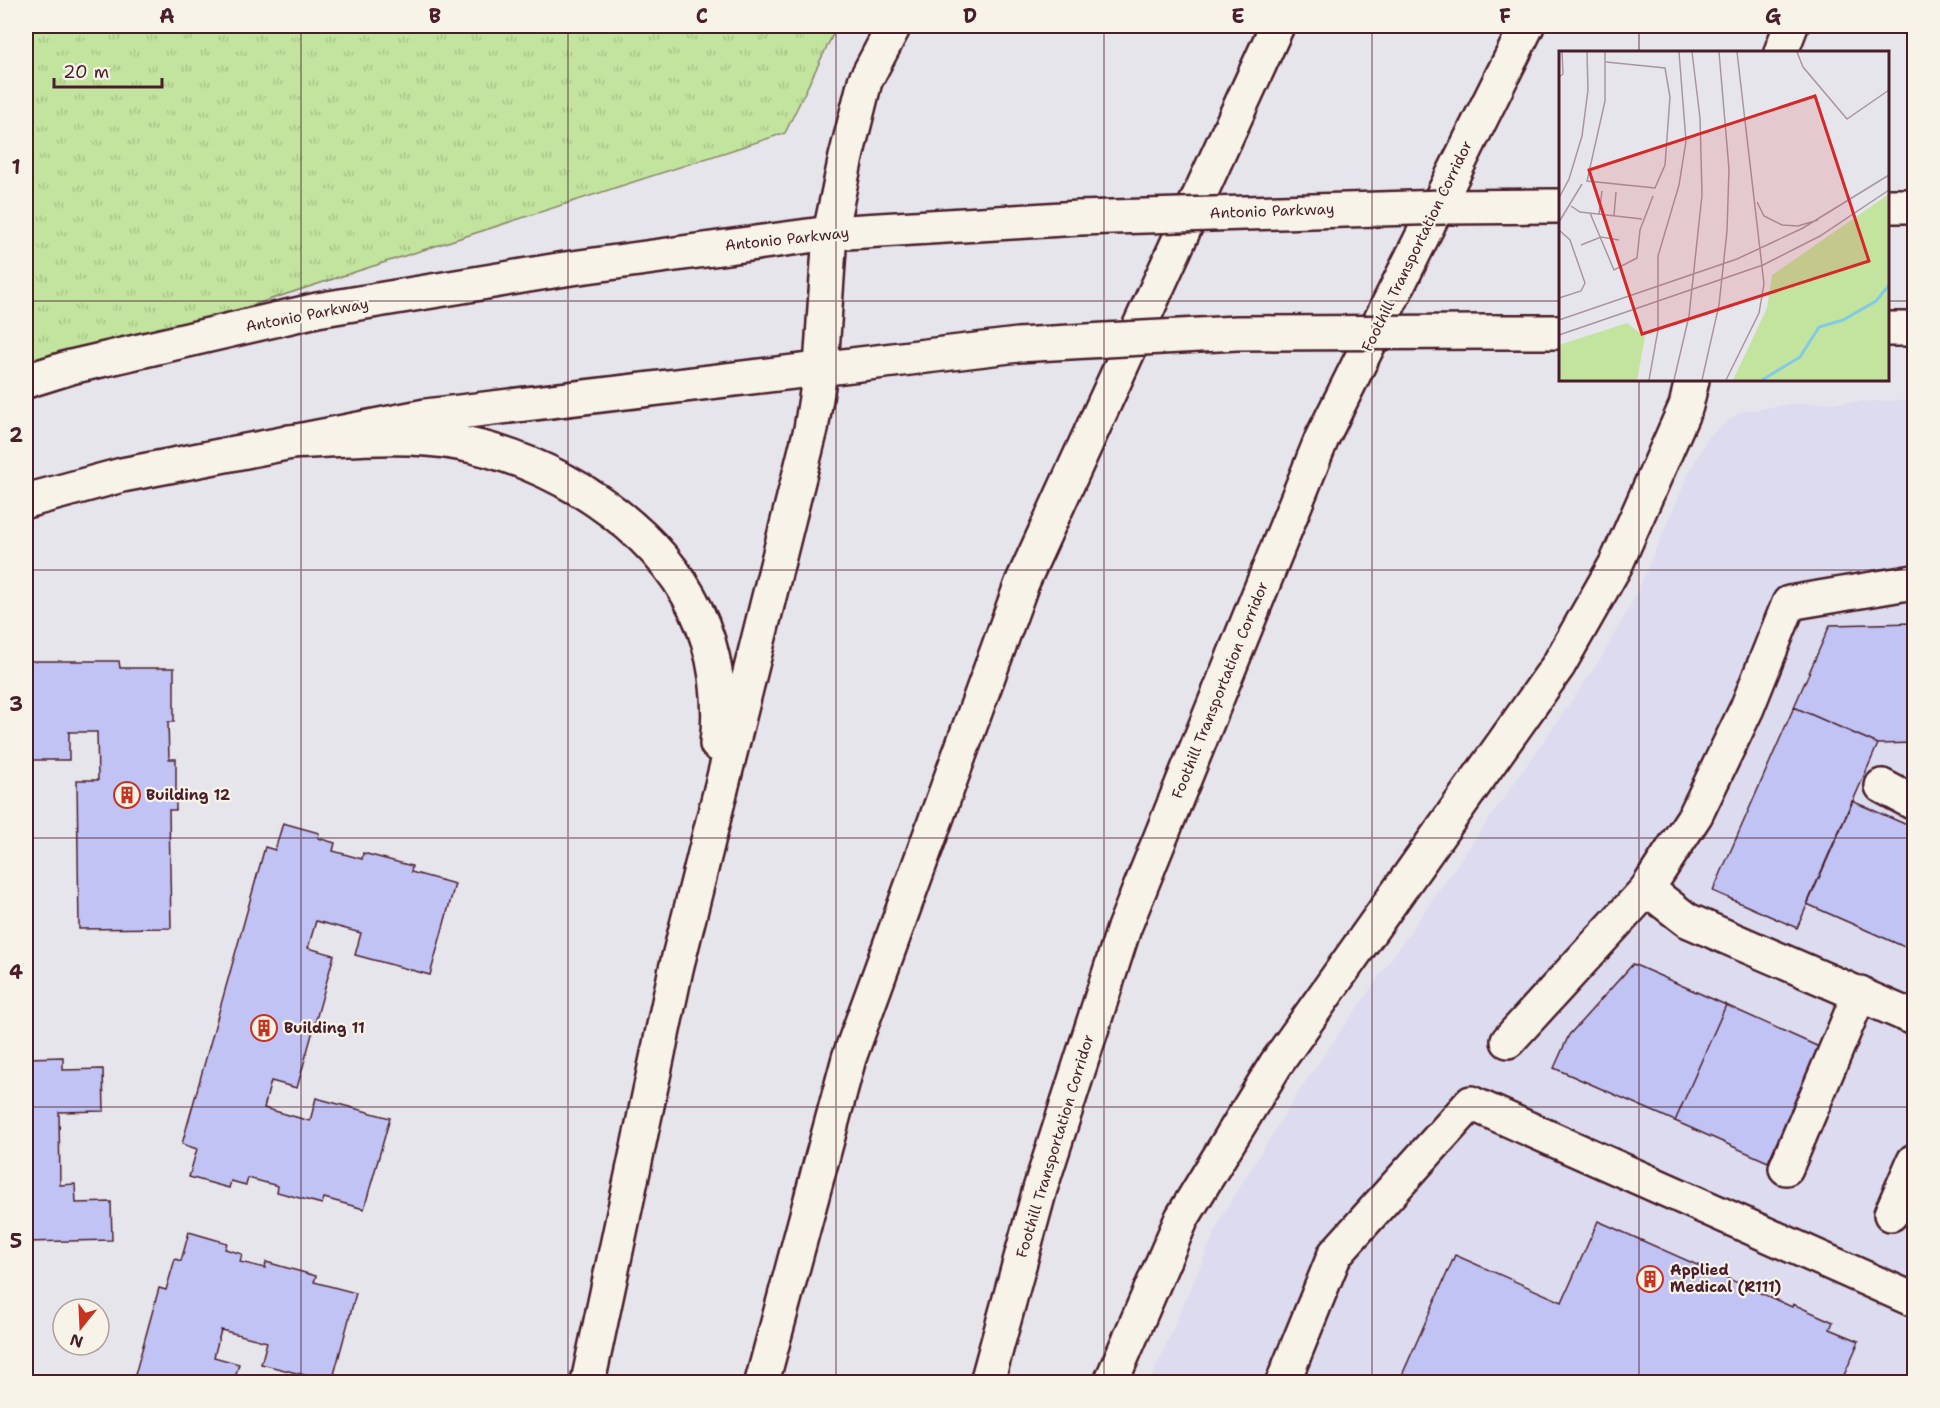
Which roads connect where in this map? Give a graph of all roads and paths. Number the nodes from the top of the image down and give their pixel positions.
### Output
1 (894, 26) edge
2 (1277, 26) edge
3 (1527, 26) edge
4 (1791, 26) edge
5 (1781, 51) edge
6 (1557, 206) edge
7 (1889, 206) edge
8 (1914, 206) edge
9 (830, 233) junction
10 (1889, 329) edge
11 (1914, 329) edge
12 (1559, 332) edge
13 (820, 367) junction
14 (26, 381) edge
15 (1692, 381) edge
16 (289, 442) junction
17 (26, 501) edge
18 (1914, 582) edge
19 (1882, 786) dead end
20 (1914, 803) edge
21 (706, 842) junction
22 (1647, 889) junction
23 (1860, 993) junction
24 (1914, 1018) edge
25 (1508, 1041) dead end
26 (1914, 1161) edge
27 (1786, 1168) dead end
28 (1891, 1214) dead end
29 (1914, 1300) edge
30 (588, 1383) edge
31 (762, 1383) edge
32 (987, 1383) edge
33 (1111, 1383) edge
34 (1283, 1383) edge

1 - 9 main road
2 - 31 main road
3 - 32 main road, Foothill Transportation Corridor
4 - 5 main road
6 - 9 main road, Antonio Parkway, bridge
7 - 8 main road
9 - 13 main road
9 - 14 main road, Antonio Parkway
10 - 11 main road
12 - 13 main road, bridge
13 - 16 main road
13 - 21 main road
15 - 33 main road
16 - 17 main road
16 - 21 main road
18 - 22 main road
19 - 20 main road
21 - 30 main road
22 - 23 main road
22 - 25 main road
23 - 24 main road
23 - 27 main road
26 - 28 main road
29 - 34 main road

